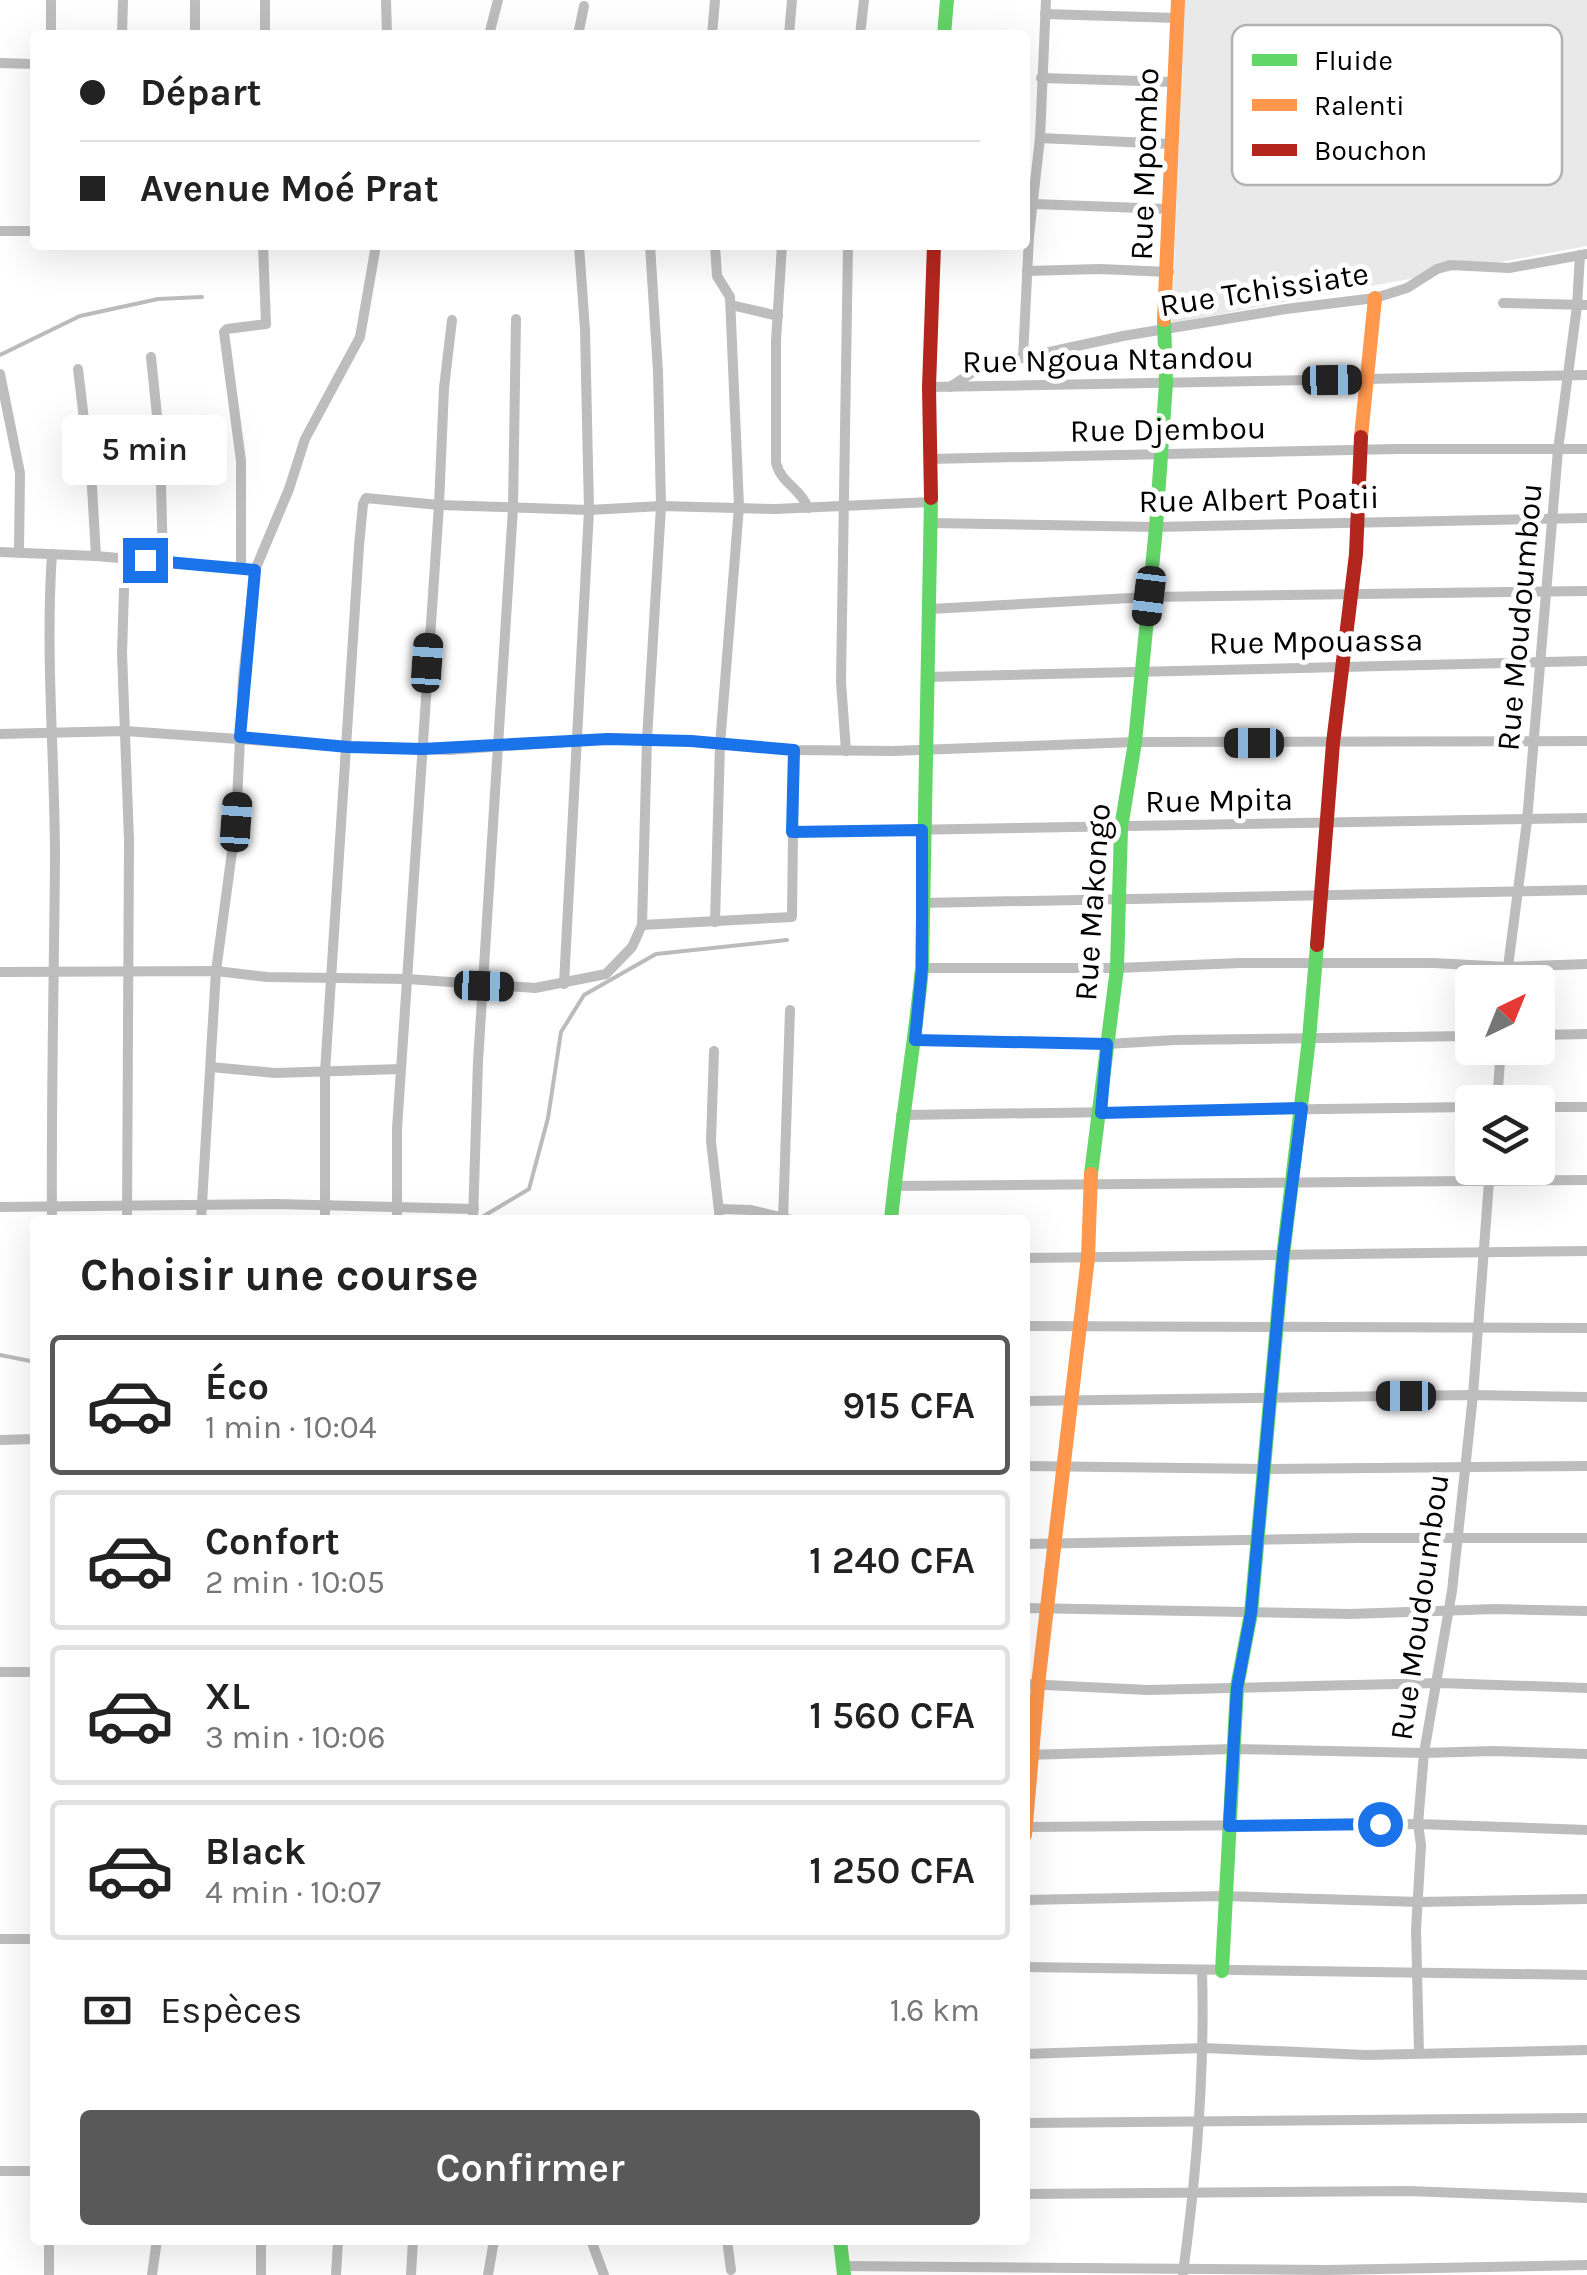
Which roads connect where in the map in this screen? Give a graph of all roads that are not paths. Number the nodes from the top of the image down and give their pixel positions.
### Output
1 (51, 0) edge
2 (123, 0) edge
3 (195, 0) edge
4 (265, 0) edge
5 (386, 0) edge
6 (498, 0) edge
7 (715, 0) edge
8 (792, 0) edge
9 (864, 0) edge
10 (947, 0) edge
11 (1046, 0) edge
12 (1178, 0) edge
13 (584, 6) dead end
14 (1045, 14) junction
15 (1176, 18) junction
16 (52, 30) edge
17 (122, 30) edge
18 (195, 30) edge
19 (265, 30) edge
20 (388, 30) edge
21 (490, 30) edge
22 (579, 30) edge
23 (712, 30) edge
24 (789, 30) edge
25 (861, 30) edge
26 (944, 30) edge
27 (0, 63) edge
28 (30, 64) edge
29 (1041, 78) junction
30 (1174, 82) junction
31 (1040, 138) junction
32 (1171, 144) junction
33 (1034, 204) junction
34 (1168, 209) junction
35 (0, 231) edge
36 (30, 231) edge
37 (1030, 242) edge
38 (263, 250) edge
39 (375, 250) edge
40 (579, 250) edge
41 (650, 250) edge
42 (715, 250) edge
43 (782, 250) edge
44 (848, 250) edge
45 (934, 250) edge
46 (1029, 250) edge
47 (1583, 254) edge
48 (1027, 271) junction
49 (1168, 272) junction
50 (1375, 298) junction
51 (1503, 303) dead end
52 (731, 304) junction
53 (1582, 305) edge
54 (778, 316) junction
55 (516, 319) dead end
56 (452, 320) dead end
57 (1164, 330) junction
58 (151, 357) dead end
59 (1023, 358) junction
60 (78, 369) dead end
61 (0, 374) edge
62 (1567, 376) junction
63 (1587, 376) edge
64 (1367, 379) junction
65 (1166, 383) junction
66 (950, 387) junction
67 (929, 388) junction
68 (1587, 449) edge
69 (1558, 450) junction
70 (1360, 452) junction
71 (1161, 454) junction
72 (929, 459) junction
73 (931, 502) junction
74 (439, 505) junction
75 (662, 506) junction
76 (739, 506) junction
77 (844, 507) junction
78 (513, 508) junction
79 (808, 508) junction
80 (589, 510) junction
81 (1587, 518) edge
82 (1554, 519) junction
83 (1357, 522) junction
84 (931, 523) junction
85 (1156, 527) junction
86 (0, 552) edge
87 (19, 552) junction
88 (52, 554) junction
89 (96, 556) junction
90 (124, 558) junction
91 (163, 562) junction
92 (241, 569) junction
93 (255, 570) junction
94 (1587, 590) edge
95 (1548, 592) junction
96 (1349, 593) junction
97 (1149, 596) junction
98 (930, 609) junction
99 (1540, 660) junction
100 (1587, 660) edge
101 (1342, 665) junction
102 (1140, 670) junction
103 (927, 677) junction
104 (125, 731) junction
105 (0, 734) edge
106 (50, 734) junction
107 (240, 737) junction
108 (574, 740) junction
109 (647, 740) junction
110 (1533, 740) junction
111 (1587, 741) edge
112 (1135, 742) junction
113 (1333, 743) junction
114 (498, 745) junction
115 (720, 745) junction
116 (348, 747) junction
117 (925, 748) junction
118 (422, 749) junction
119 (794, 750) junction
120 (846, 751) junction
121 (1587, 818) edge
122 (1527, 821) junction
123 (1326, 823) junction
124 (1121, 828) junction
125 (922, 830) junction
126 (792, 832) junction
127 (1516, 890) junction
128 (1587, 890) edge
129 (1322, 894) junction
130 (1119, 898) junction
131 (921, 903) junction
132 (715, 922) junction
133 (642, 926) junction
134 (1587, 964) edge
135 (1314, 965) junction
136 (1470, 965) edge
137 (1506, 965) edge
138 (1555, 965) edge
139 (922, 968) junction
140 (1117, 968) junction
141 (128, 970) junction
142 (51, 971) junction
143 (216, 971) junction
144 (0, 972) edge
145 (333, 978) junction
146 (408, 979) junction
147 (564, 984) junction
148 (484, 986) junction
149 (790, 1010) dead end
150 (1587, 1034) edge
151 (1555, 1035) edge
152 (1455, 1036) edge
153 (1309, 1039) junction
154 (915, 1040) junction
155 (1107, 1044) junction
156 (714, 1051) dead end
157 (212, 1066) junction
158 (401, 1069) junction
159 (325, 1072) junction
160 (1455, 1107) edge
161 (1555, 1107) edge
162 (1587, 1107) edge
163 (1302, 1108) junction
164 (1101, 1113) junction
165 (901, 1114) junction
166 (1455, 1175) edge
167 (1555, 1178) edge
168 (1587, 1180) edge
169 (1293, 1182) junction
170 (1090, 1184) junction
171 (1489, 1185) edge
172 (894, 1186) junction
173 (202, 1205) junction
174 (0, 1207) edge
175 (52, 1207) junction
176 (326, 1207) junction
177 (127, 1214) edge
178 (397, 1214) edge
179 (474, 1214) edge
180 (720, 1214) edge
181 (52, 1215) edge
182 (201, 1215) edge
183 (325, 1215) edge
184 (769, 1215) edge
185 (783, 1215) edge
186 (891, 1215) edge
187 (1587, 1251) edge
188 (1485, 1252) junction
189 (1283, 1256) junction
190 (1030, 1258) edge
191 (1088, 1258) junction
192 (1278, 1325) junction
193 (1030, 1326) edge
194 (1479, 1327) junction
195 (1079, 1328) junction
196 (1587, 1328) edge
197 (1474, 1395) junction
198 (1270, 1397) junction
199 (1587, 1397) edge
200 (1072, 1400) junction
201 (1030, 1401) edge
202 (30, 1439) edge
203 (0, 1440) edge
204 (1066, 1465) junction
205 (1030, 1466) edge
206 (1464, 1466) junction
207 (1587, 1466) edge
208 (1266, 1469) junction
209 (1587, 1538) edge
210 (1457, 1539) junction
211 (1258, 1540) junction
212 (1030, 1544) edge
213 (1054, 1544) junction
214 (1030, 1608) edge
215 (1048, 1608) junction
216 (1587, 1611) edge
217 (1449, 1612) junction
218 (1251, 1613) junction
219 (0, 1672) edge
220 (30, 1672) edge
221 (1438, 1683) junction
222 (1032, 1684) edge
223 (1237, 1688) junction
224 (1587, 1688) edge
225 (1030, 1720) edge
226 (1233, 1750) junction
227 (1424, 1754) junction
228 (1587, 1754) edge
229 (1030, 1755) edge
230 (1418, 1824) junction
231 (1229, 1826) junction
232 (1030, 1827) edge
233 (1587, 1830) edge
234 (1223, 1896) junction
235 (1030, 1900) edge
236 (1587, 1900) edge
237 (1419, 1902) junction
238 (0, 1938) edge
239 (30, 1939) edge
240 (1030, 1967) edge
241 (1202, 1970) junction
242 (1222, 1971) junction
243 (1416, 1974) junction
244 (1587, 1976) edge
245 (1204, 2048) junction
246 (1587, 2050) edge
247 (1030, 2054) edge
248 (1419, 2054) junction
249 (1587, 2118) edge
250 (1030, 2123) edge
251 (1201, 2123) junction
252 (0, 2171) edge
253 (30, 2171) edge
254 (1030, 2194) edge
255 (1192, 2195) junction
256 (1587, 2198) edge
257 (49, 2245) edge
258 (156, 2245) edge
259 (262, 2245) edge
260 (338, 2245) edge
261 (413, 2245) edge
262 (493, 2245) edge
263 (592, 2245) edge
264 (727, 2245) edge
265 (841, 2245) edge
266 (1587, 2265) edge
267 (731, 2270) dead end
268 (844, 2270) edge
269 (1183, 2272) edge
270 (49, 2275) edge
271 (152, 2275) edge
272 (261, 2275) edge
273 (336, 2275) edge
274 (411, 2275) edge
275 (488, 2275) edge
276 (604, 2275) edge

1 - 16 street
2 - 17 street
3 - 18 street
4 - 19 street
5 - 20 street
6 - 21 street
7 - 23 street
8 - 24 street
9 - 25 street
10 - 26 street
11 - 14 street
12 - 15 street, Rue Mpombo
13 - 22 street
14 - 15 street
14 - 29 street
15 - 30 street, Rue Mpombo
27 - 28 street
29 - 30 street
29 - 31 street
30 - 32 street, Rue Mpombo
31 - 32 street
31 - 33 street
32 - 34 street, Rue Mpombo
33 - 34 street
33 - 37 street
34 - 49 street, Rue Mpombo
35 - 36 street
38 - 92 street
39 - 93 street
40 - 80 street
41 - 75 street
42 - 52 street
43 - 54 street
44 - 77 street
45 - 67 street
46 - 48 street
47 - 50 street, Rue Tchissiate
47 - 53 street, Rue Moudoumbou
48 - 49 street
48 - 59 street
49 - 57 street, Rue Mpombo
50 - 57 street, Rue Tchissiate
50 - 64 street
51 - 53 street
52 - 54 street
52 - 76 street
53 - 62 street, Rue Moudoumbou
54 - 79 street
55 - 78 street
56 - 74 street
57 - 59 street, Rue Tchissiate
57 - 65 street, Rue Makongo
58 - 91 street
59 - 66 street, Rue Tchissiate
60 - 89 street
61 - 87 street
62 - 63 street, Rue Ngoua Ntandou
62 - 64 street, Rue Ngoua Ntandou
62 - 69 street, Rue Moudoumbou
64 - 65 street, Rue Ngoua Ntandou
64 - 70 street
65 - 66 street, Rue Ngoua Ntandou
65 - 71 street, Rue Makongo
66 - 67 street, Rue Ngoua Ntandou
67 - 72 street
68 - 69 street, Rue Djembou
69 - 70 street, Rue Djembou
69 - 82 street, Rue Moudoumbou
70 - 71 street, Rue Djembou
70 - 83 street
71 - 72 street, Rue Djembou
71 - 85 street, Rue Makongo
72 - 73 street
73 - 77 street
73 - 84 street
74 - 78 street
74 - 116 street
74 - 118 street
75 - 76 street
75 - 80 street
75 - 109 street
76 - 79 street
76 - 115 street
77 - 79 street
77 - 120 street
78 - 80 street
78 - 114 street
80 - 108 street
81 - 82 street, Rue Albert Poatii
82 - 83 street, Rue Albert Poatii
82 - 95 street, Rue Moudoumbou
83 - 85 street, Rue Albert Poatii
83 - 96 street
84 - 85 street, Rue Albert Poatii
84 - 98 street
85 - 97 street, Rue Makongo
86 - 87 street
87 - 88 street
88 - 89 street
88 - 106 street
89 - 90 street
90 - 91 street
90 - 104 street
91 - 92 street
92 - 93 street
93 - 107 street
94 - 95 street
95 - 96 street
95 - 99 street, Rue Moudoumbou
96 - 97 street
96 - 101 street
97 - 98 street
97 - 102 street, Rue Makongo
98 - 103 street
99 - 100 street, Rue Mpouassa
99 - 101 street, Rue Mpouassa
99 - 110 street, Rue Moudoumbou
101 - 102 street, Rue Mpouassa
101 - 113 street
102 - 103 street, Rue Mpouassa
102 - 112 street, Rue Makongo
103 - 117 street
104 - 106 street
104 - 107 street
104 - 141 street
105 - 106 street
106 - 142 street
107 - 116 street
107 - 143 street
108 - 109 street
108 - 114 street
108 - 147 street
109 - 115 street
109 - 133 street
110 - 111 street
110 - 113 street
110 - 122 street, Rue Moudoumbou
112 - 113 street
112 - 117 street
112 - 124 street, Rue Makongo
113 - 123 street
114 - 118 street
114 - 148 street
115 - 119 street
115 - 132 street
116 - 118 street
116 - 145 street
117 - 120 street
117 - 125 street
118 - 146 street
119 - 120 street
119 - 126 street
121 - 122 street, Rue Mpita
122 - 123 street, Rue Mpita
122 - 127 street, Rue Moudoumbou
123 - 124 street, Rue Mpita
123 - 129 street
124 - 125 street, Rue Mpita
124 - 130 street, Rue Makongo
125 - 126 street, Rue Mpita
125 - 131 street
126 - 132 street
127 - 128 street
127 - 129 street
127 - 137 street, Rue Moudoumbou
129 - 130 street
129 - 135 street
130 - 131 street
130 - 140 street, Rue Makongo
131 - 139 street
132 - 133 street
133 - 147 street
134 - 138 street
135 - 136 street
135 - 140 street
135 - 153 street
139 - 140 street
139 - 154 street
140 - 155 street, Rue Makongo
141 - 142 street
141 - 143 street
141 - 177 street
142 - 144 street
142 - 175 street
143 - 145 street
143 - 157 street
145 - 146 street
145 - 159 street
146 - 148 street
146 - 158 street
147 - 148 street
148 - 179 street
149 - 185 street
150 - 151 street
152 - 153 street
153 - 155 street
153 - 163 street
154 - 155 street
154 - 165 street
155 - 164 street, Rue Makongo
156 - 180 street
157 - 159 street
157 - 173 street
158 - 159 street
158 - 178 street
159 - 176 street
160 - 163 street
161 - 162 street
163 - 164 street
163 - 169 street
164 - 165 street
164 - 170 street, Rue Makongo
165 - 172 street
166 - 169 street
167 - 168 street
169 - 170 street
169 - 189 street
170 - 172 street
170 - 191 street, Rue Makongo
171 - 188 street, Rue Moudoumbou
172 - 186 street
173 - 176 street
173 - 177 street
173 - 182 street
174 - 175 street
175 - 177 street
175 - 181 street
176 - 178 street
176 - 183 street
178 - 179 street
180 - 184 street
187 - 188 street
188 - 189 street
188 - 194 street, Rue Moudoumbou
189 - 191 street
189 - 192 street
190 - 191 street
191 - 195 street, Rue Makongo
192 - 194 street
192 - 195 street
192 - 198 street
193 - 195 street
194 - 196 street
194 - 197 street, Rue Moudoumbou
195 - 200 street, Rue Makongo
197 - 198 street
197 - 199 street
197 - 206 street, Rue Moudoumbou
198 - 200 street
198 - 208 street
200 - 201 street
200 - 204 street, Rue Makongo
202 - 203 street
204 - 205 street
204 - 208 street
204 - 213 street, Rue Makongo
206 - 207 street
206 - 208 street
206 - 210 street, Rue Moudoumbou
208 - 211 street
209 - 210 street
210 - 211 street
210 - 217 street, Rue Moudoumbou
211 - 213 street
211 - 218 street
212 - 213 street
213 - 215 street, Rue Makongo
214 - 215 street
215 - 218 street
215 - 222 street, Rue Makongo
216 - 217 street
217 - 218 street
217 - 221 street, Rue Moudoumbou
218 - 223 street
219 - 220 street
221 - 223 street
221 - 224 street
221 - 227 street, Rue Moudoumbou
222 - 223 street
222 - 225 street, Rue Makongo
223 - 226 street
226 - 227 street
226 - 229 street
226 - 231 street
227 - 228 street
227 - 230 street, Rue Moudoumbou
230 - 231 street
230 - 233 street
230 - 237 street, Rue Moudoumbou
231 - 232 street
231 - 234 street
234 - 235 street
234 - 237 street
234 - 242 street
236 - 237 street
237 - 243 street, Rue Moudoumbou
238 - 239 street
240 - 241 street
241 - 242 street
241 - 245 street
242 - 243 street
243 - 244 street
243 - 248 street, Rue Moudoumbou
245 - 247 street
245 - 248 street
245 - 251 street
246 - 248 street
249 - 251 street
250 - 251 street
251 - 255 street
252 - 253 street
254 - 255 street
255 - 256 street
255 - 269 street
257 - 270 street
258 - 271 street
259 - 272 street
260 - 273 street
261 - 274 street
262 - 275 street
263 - 276 street
264 - 267 street
265 - 268 street
266 - 269 street
268 - 269 street

